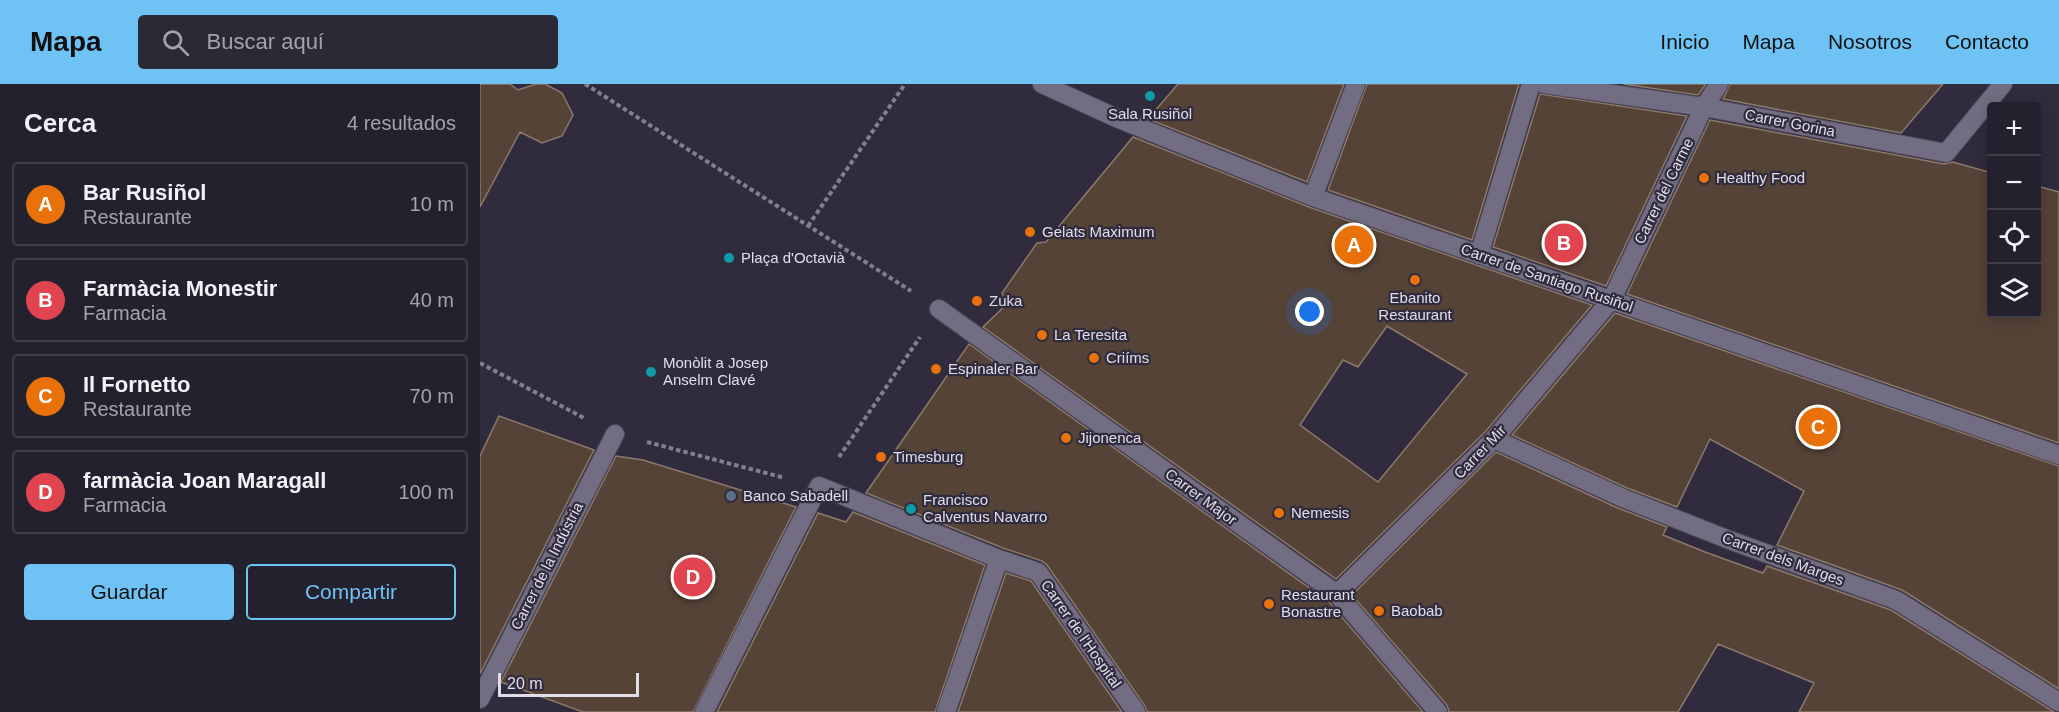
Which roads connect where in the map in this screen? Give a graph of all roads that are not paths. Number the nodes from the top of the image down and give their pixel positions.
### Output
1 (1042, 84) edge
2 (1356, 84) edge
3 (1531, 84) edge
4 (1544, 84) edge
5 (1719, 84) edge
6 (2003, 84) edge
7 (1704, 107) junction
8 (1313, 196) junction
9 (1479, 255) junction
10 (1612, 299) junction
11 (939, 309) road end
12 (615, 434) road end
13 (1494, 439) junction
14 (2059, 455) edge
15 (999, 559) junction
16 (1336, 594) junction
17 (480, 699) edge
18 (2059, 702) edge
19 (704, 712) edge
20 (946, 712) edge
21 (1136, 712) edge
22 (1438, 712) edge

1 - 8 street, Carrer de Santiago Rusiñol
2 - 8 street
3 - 9 street
4 - 7 street, Carrer Gorina
5 - 7 street, Carrer del Carme
6 - 7 street, Carrer Gorina
7 - 10 street, Carrer del Carme
8 - 9 street, Carrer de Santiago Rusiñol
9 - 10 street, Carrer de Santiago Rusiñol
10 - 13 street, Carrer Mir
10 - 14 street, Carrer de Santiago Rusiñol
11 - 16 street, Carrer Major
12 - 17 street, Carrer de la Indústria
13 - 16 street, Carrer Mir
13 - 18 street, Carrer dels Marges
15 - 19 street, Carrer de l'Hospital
15 - 20 street
15 - 21 street, Carrer de l'Hospital
16 - 22 street, Carrer Major

